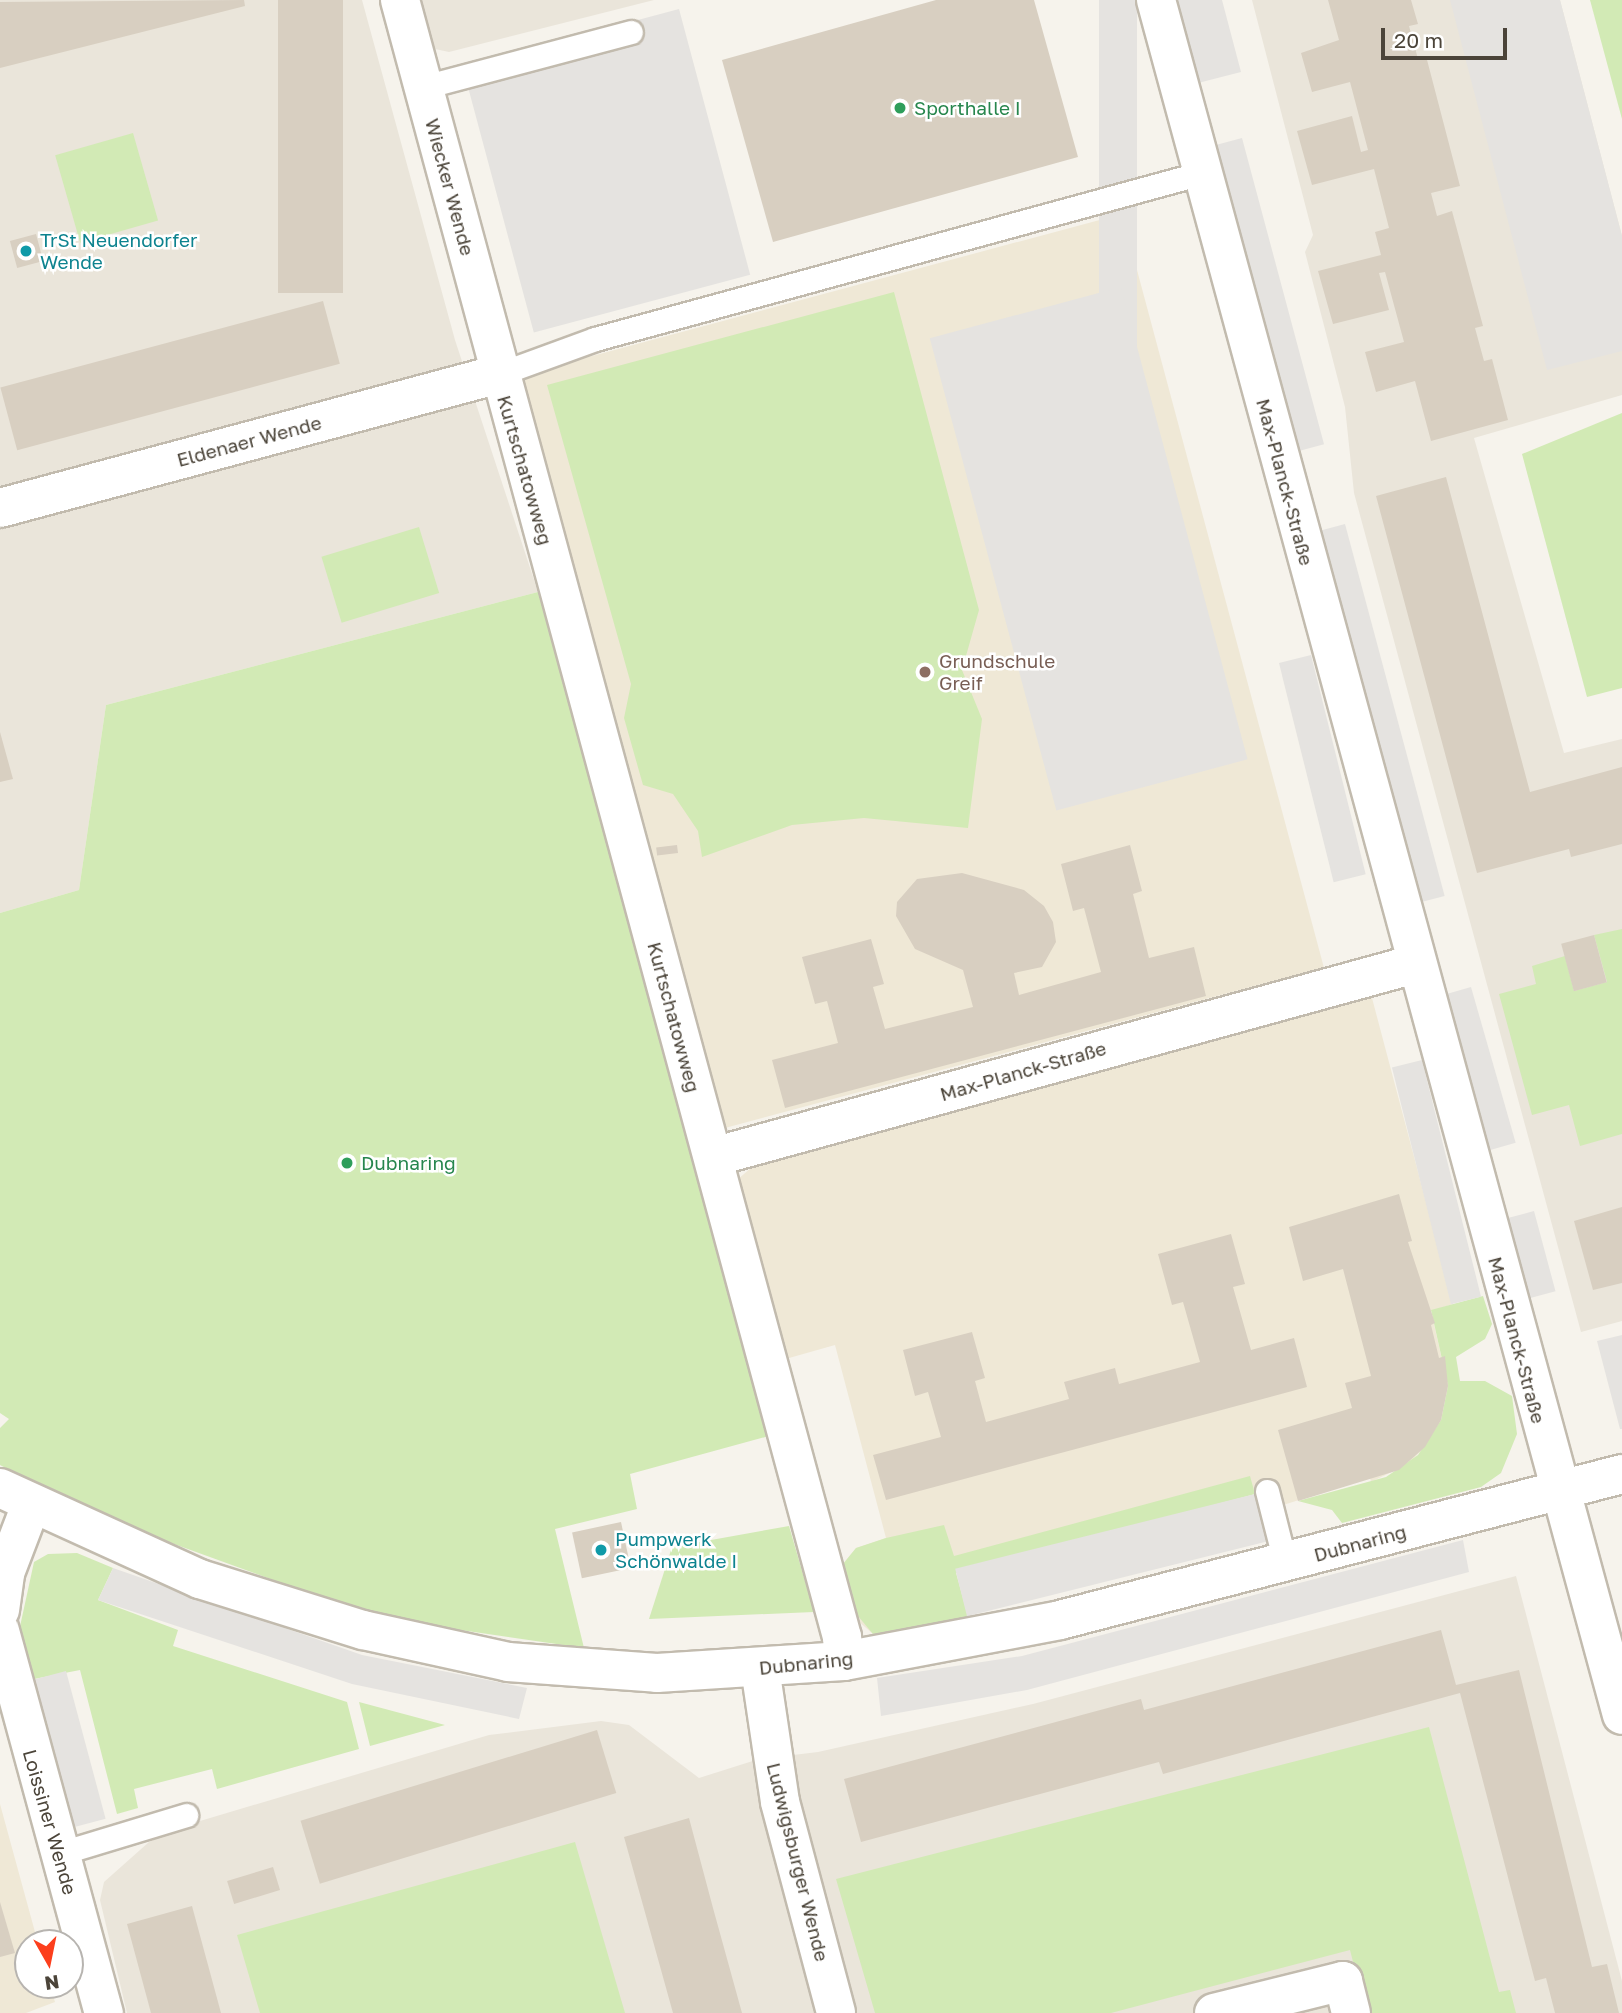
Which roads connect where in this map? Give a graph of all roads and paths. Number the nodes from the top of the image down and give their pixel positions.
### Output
1 (400, 0) edge
2 (1156, 0) edge
3 (631, 32) dead end
4 (424, 87) junction
5 (1202, 173) junction
6 (499, 374) junction
7 (0, 508) edge
8 (1415, 964) junction
9 (713, 1157) junction
10 (1622, 1474) edge
11 (1267, 1491) dead end
12 (1559, 1491) junction
13 (15, 1497) edge
14 (1285, 1562) junction
15 (0, 1610) edge
16 (0, 1631) edge
17 (844, 1661) junction
18 (760, 1668) junction
19 (5, 1681) edge
20 (1622, 1716) edge
21 (186, 1815) dead end
22 (58, 1854) junction
23 (104, 2013) edge
24 (836, 2013) edge
25 (1214, 2013) edge
26 (1351, 2013) edge

1 - 4 street, Wiecker Wende
2 - 5 street, Max-Planck-Straße
3 - 4 lane
4 - 6 street, Wiecker Wende
5 - 6 lane
5 - 8 street, Max-Planck-Straße
6 - 7 street, Eldenaer Wende
6 - 9 street, Kurtschatowweg
8 - 9 street, Max-Planck-Straße
8 - 12 street, Max-Planck-Straße
9 - 17 street, Kurtschatowweg
10 - 12 street, Dubnaring
11 - 14 lane
12 - 14 street, Dubnaring
12 - 20 street, Max-Planck-Straße
13 - 15 street
13 - 18 street, Dubnaring
14 - 17 street, Dubnaring
16 - 19 street, Loissiner Wende
17 - 18 street, Dubnaring
18 - 24 street, Ludwigsburger Wende
19 - 22 street, Loissiner Wende
21 - 22 lane
22 - 23 street, Loissiner Wende
25 - 26 street

